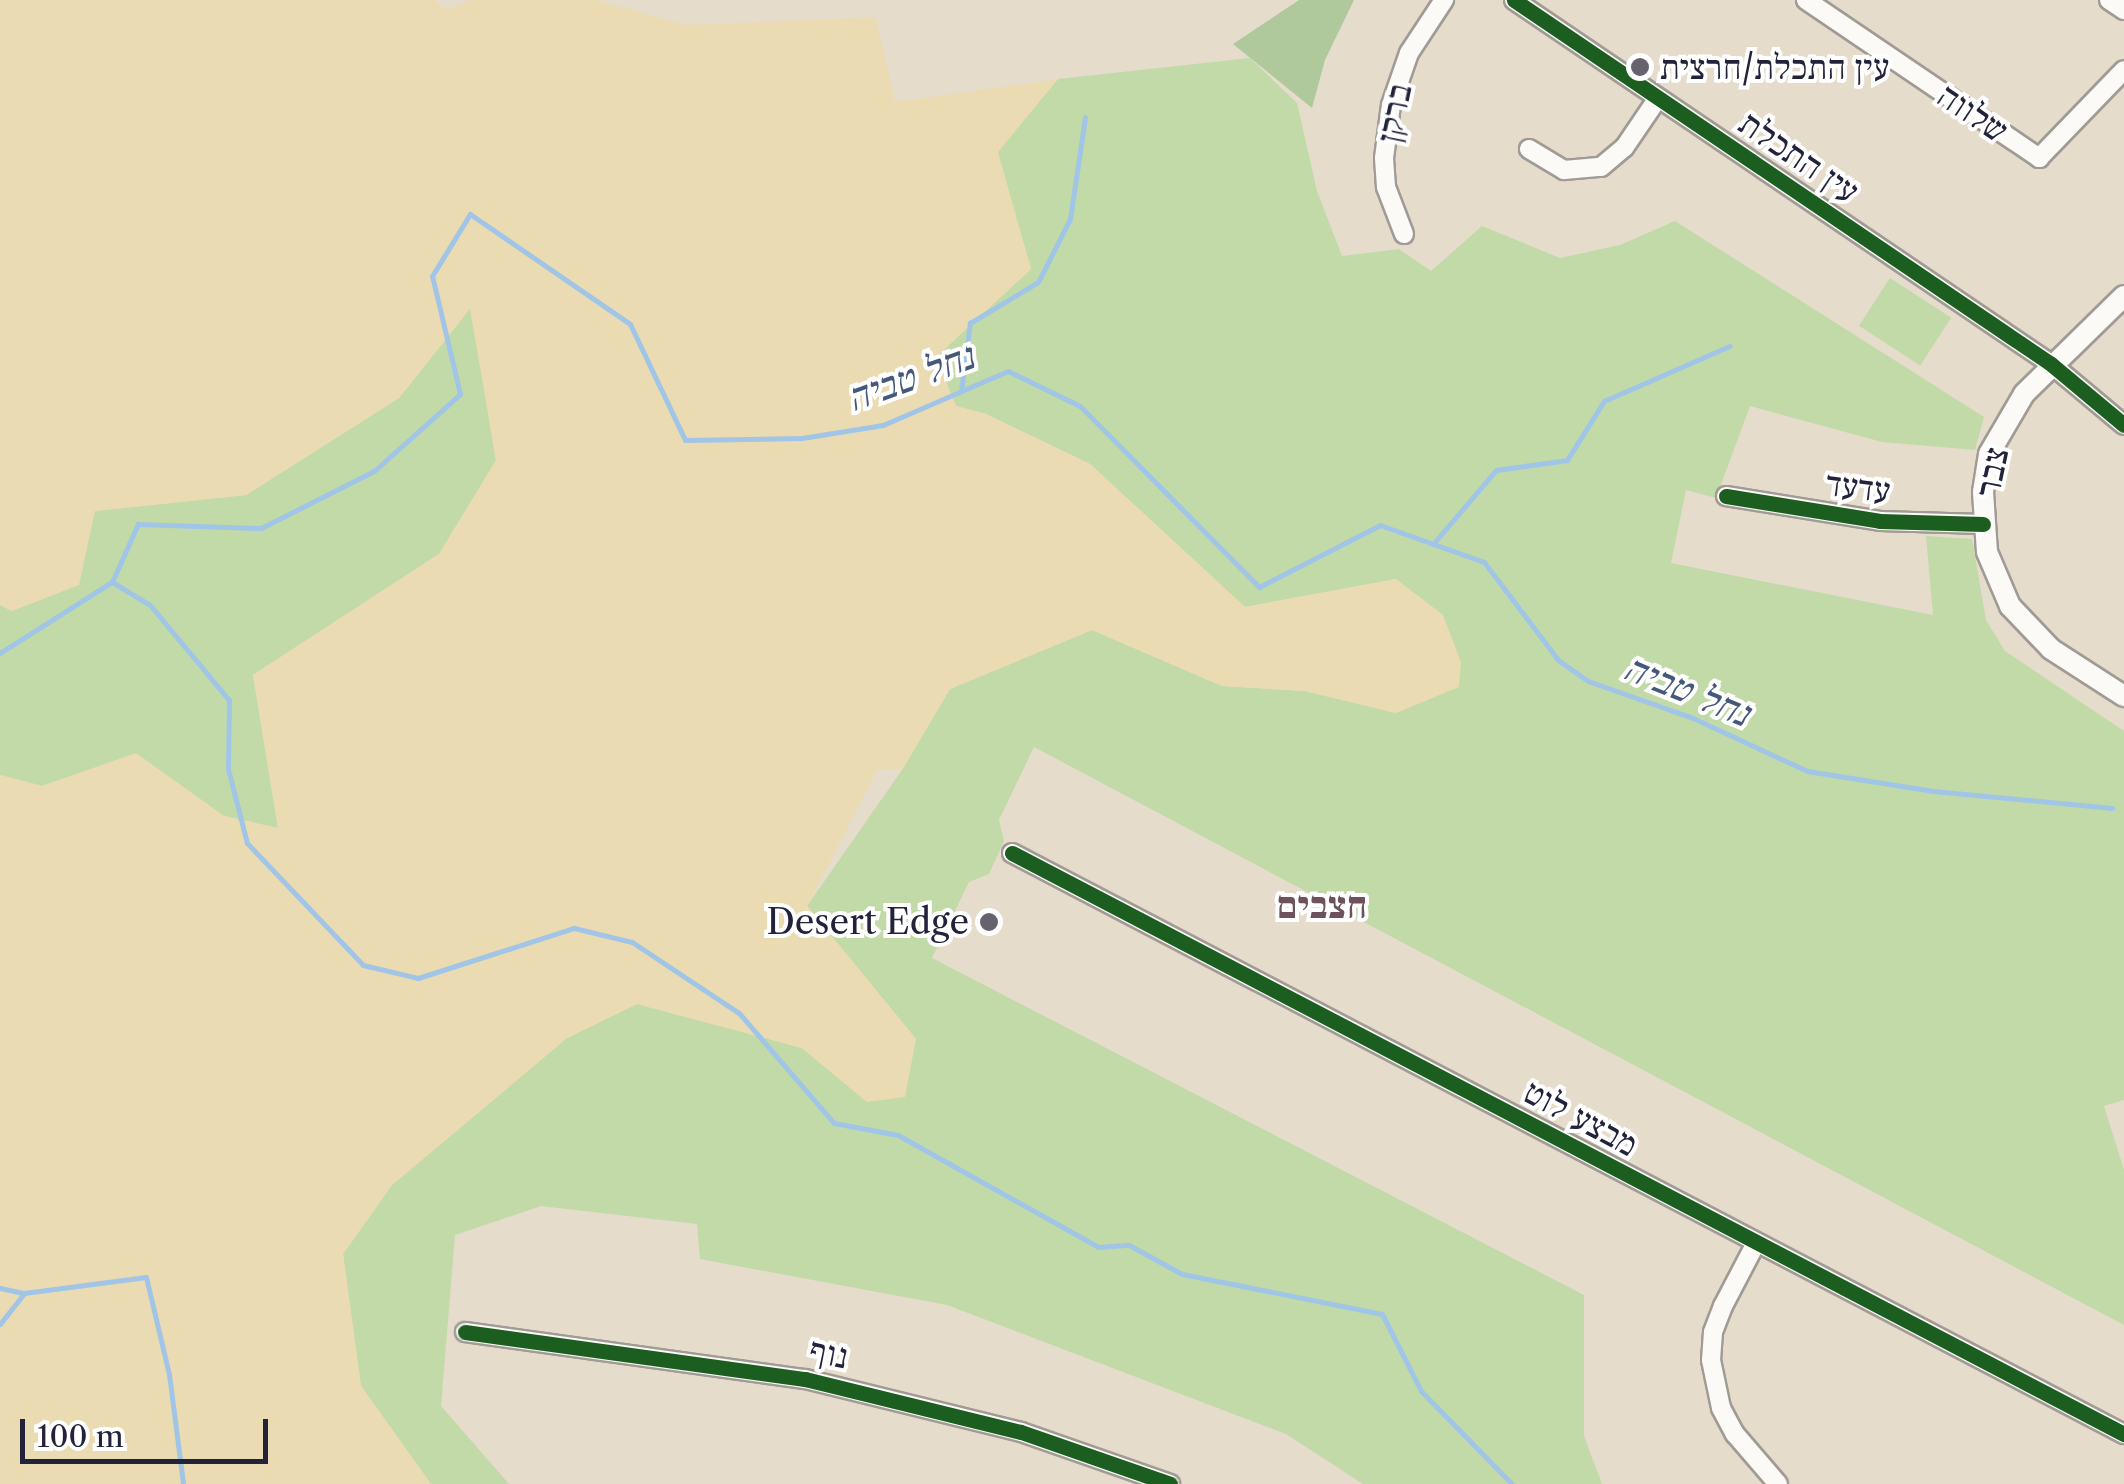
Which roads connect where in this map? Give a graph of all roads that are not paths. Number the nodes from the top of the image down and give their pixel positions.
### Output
1 (1444, 0) edge
2 (1514, 0) edge
3 (1806, 0) edge
4 (2109, 0) edge
5 (2124, 10) edge
6 (2124, 70) edge
7 (1658, 98) junction
8 (1529, 148) dead end
9 (1404, 234) dead end
10 (2124, 296) edge
11 (2050, 364) junction
12 (2124, 424) edge
13 (1726, 496) dead end
14 (1983, 524) junction
15 (2124, 696) edge
16 (1012, 853) dead end
17 (1756, 1244) junction
18 (465, 1332) dead end
19 (2124, 1434) edge
20 (1170, 1484) edge
21 (1778, 1484) edge

1 - 9 street, ברקן
2 - 7 street, עין התכלת
3 - 6 street, שלווה
4 - 5 street
7 - 8 street
7 - 11 street, עין התכלת
10 - 11 street, צבר
11 - 12 street, עין התכלת
11 - 14 street, צבר
13 - 14 street, עדעד
14 - 15 street, צבר
16 - 17 street, מבצע לוט
17 - 19 street, מבצע לוט
17 - 21 street
18 - 20 street, נוף

